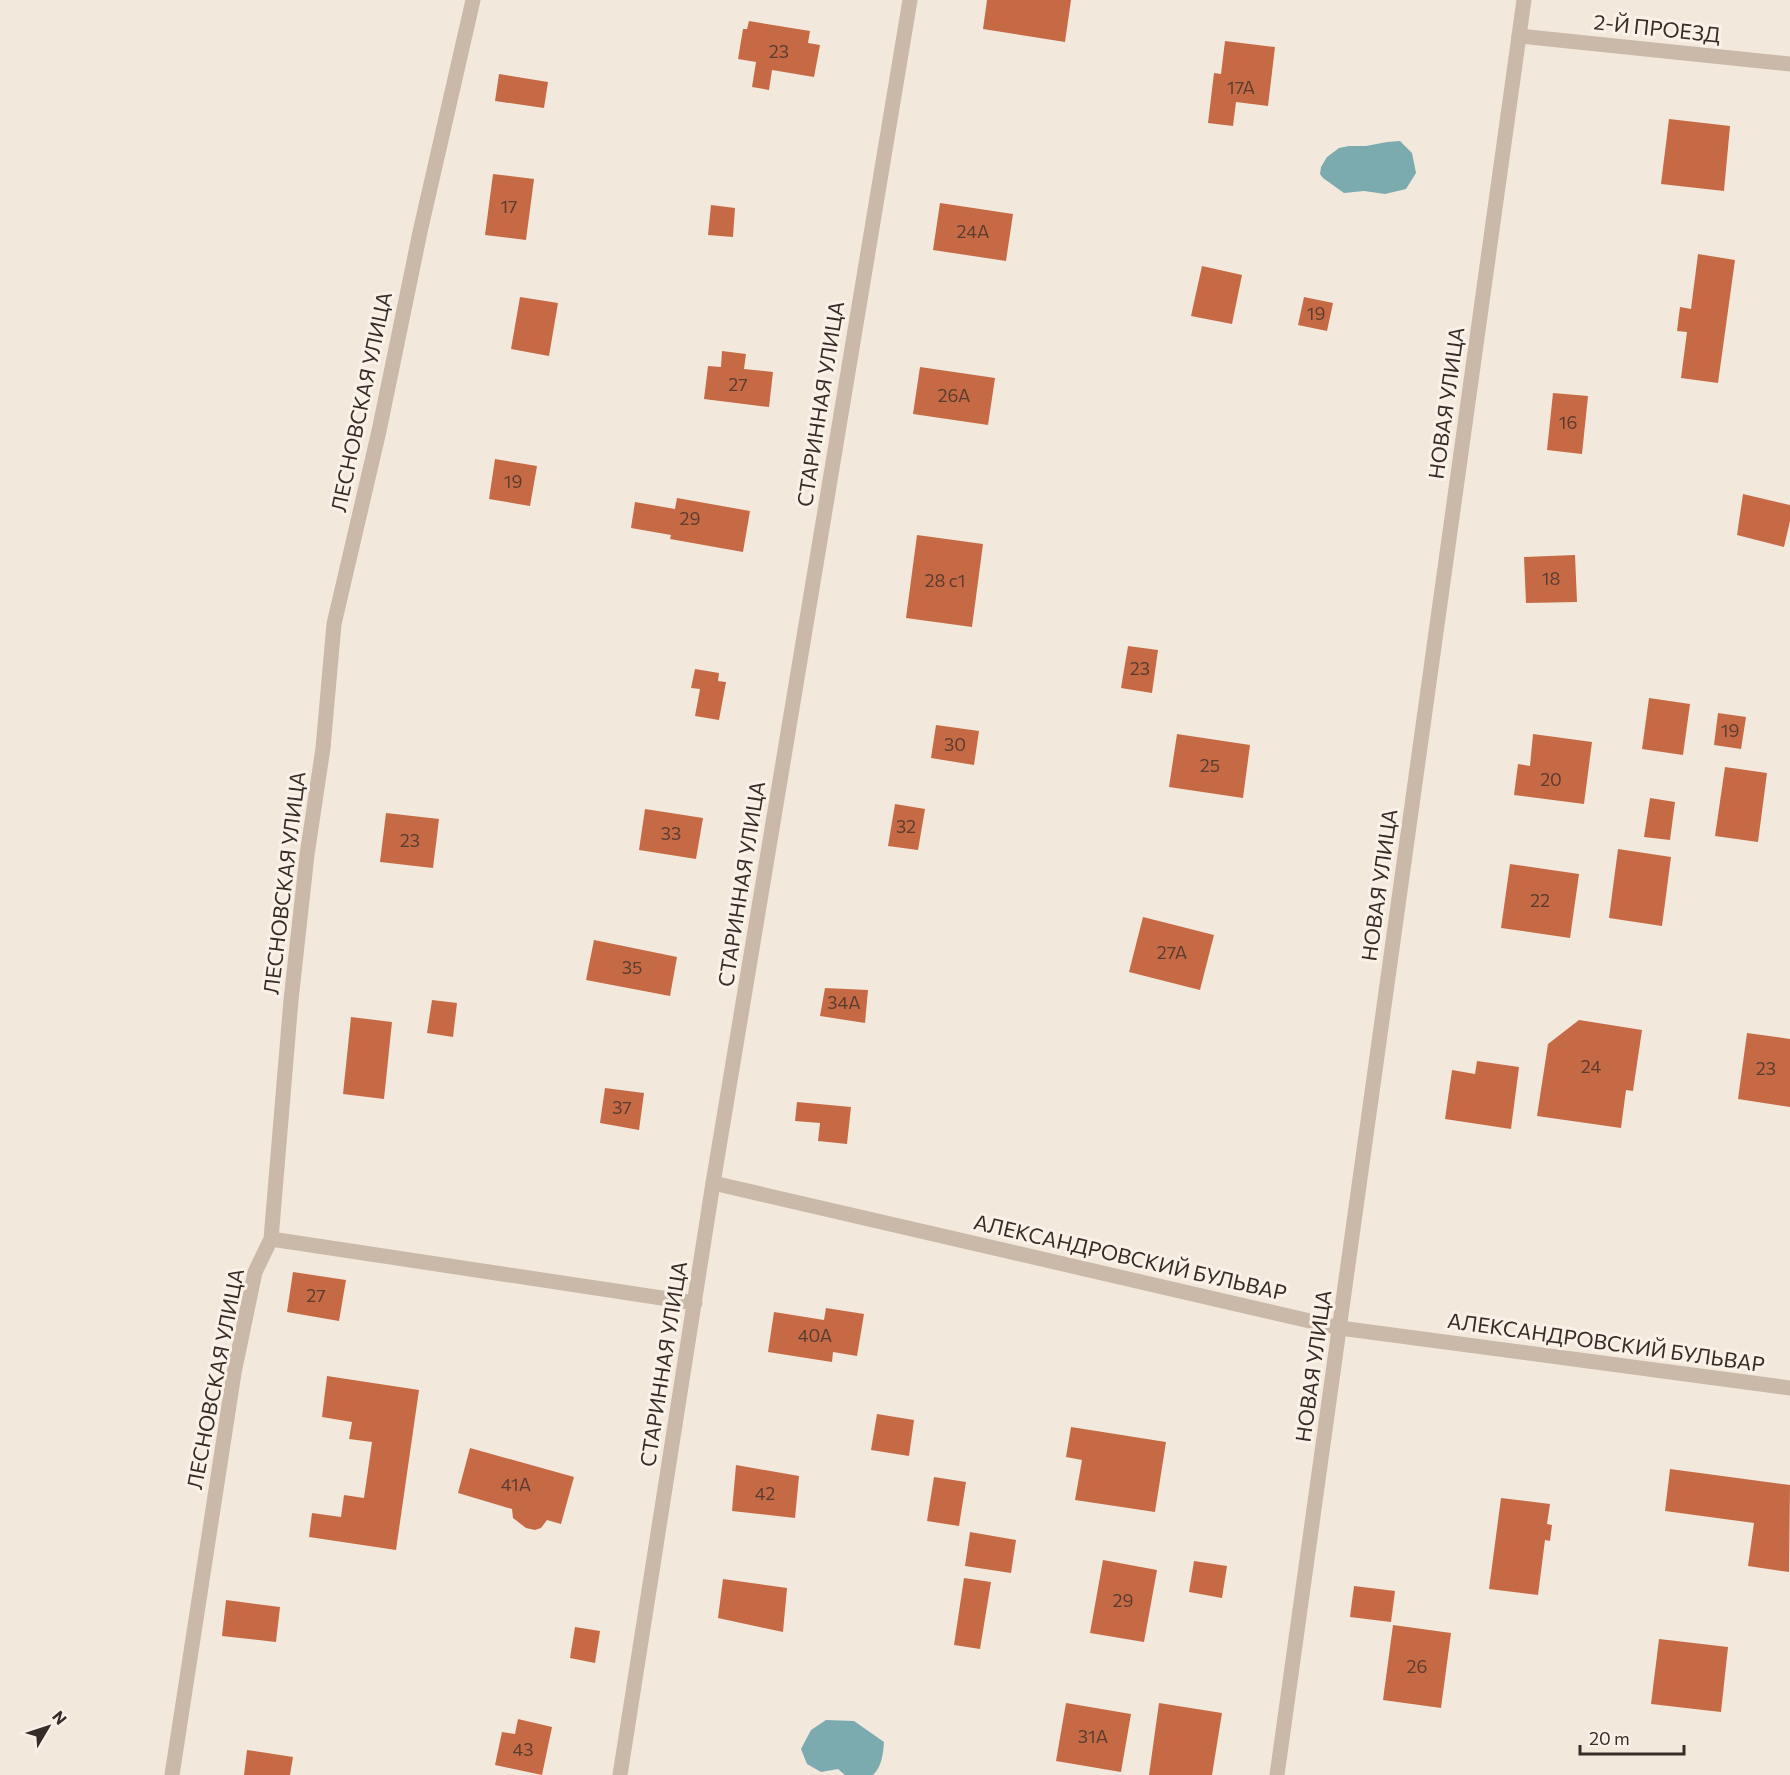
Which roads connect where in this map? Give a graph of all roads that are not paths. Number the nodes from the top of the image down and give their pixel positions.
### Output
1 (473, 0) edge
2 (909, 0) edge
3 (1524, 0) edge
4 (1519, 36) junction
5 (1790, 64) edge
6 (713, 1183) junction
7 (271, 1239) junction
8 (695, 1304) junction
9 (1340, 1328) junction
10 (1790, 1388) edge
11 (172, 1775) edge
12 (620, 1775) edge
13 (1277, 1775) edge

1 - 7 street, ЛЕСНОВСКАЯ УЛИЦА
2 - 6 street, СТАРИННАЯ УЛИЦА
3 - 4 street, НОВАЯ УЛИЦА
4 - 5 street, 2-Й ПРОЕЗД
4 - 9 street, НОВАЯ УЛИЦА
6 - 8 street, СТАРИННАЯ УЛИЦА
6 - 9 street, АЛЕКСАНДРОВСКИЙ БУЛЬВАР
7 - 8 street
7 - 11 street, ЛЕСНОВСКАЯ УЛИЦА
8 - 12 street, СТАРИННАЯ УЛИЦА
9 - 10 street, АЛЕКСАНДРОВСКИЙ БУЛЬВАР
9 - 13 street, НОВАЯ УЛИЦА

